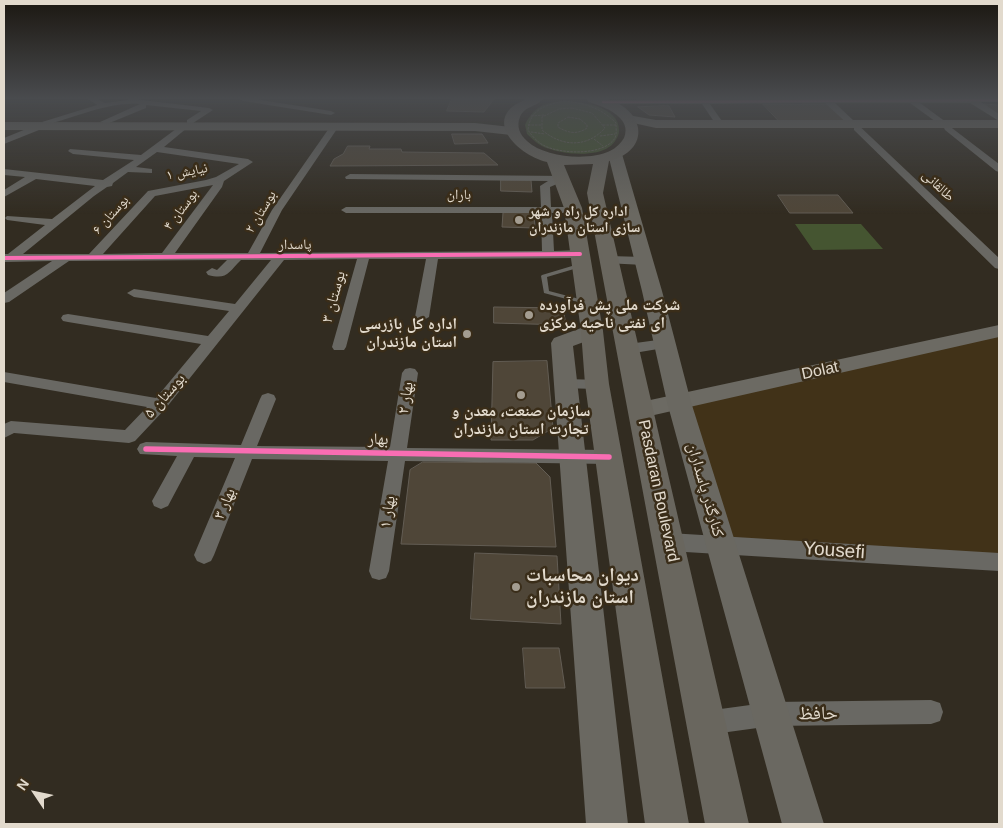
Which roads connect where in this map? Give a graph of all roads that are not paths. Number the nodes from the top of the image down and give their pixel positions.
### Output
1 (170, 138) edge
2 (325, 138) edge
3 (518, 138) edge
4 (627, 138) edge
5 (867, 138) edge
6 (960, 138) edge
7 (155, 149) junction
8 (73, 151) dead end
9 (585, 155) junction
10 (143, 158) junction
11 (126, 169) junction
12 (999, 169) edge
13 (149, 171) dead end
14 (4, 172) edge
15 (34, 176) junction
16 (350, 177) dead end
17 (220, 179) junction
18 (105, 183) junction
19 (122, 185) dead end
20 (152, 193) joint
21 (4, 194) edge
22 (564, 209) junction
23 (346, 210) dead end
24 (11, 218) dead end
25 (56, 223) junction
26 (548, 254) junction
27 (433, 255) junction
28 (281, 256) junction
29 (364, 256) junction
30 (237, 257) junction
31 (251, 257) junction
32 (7, 258) edge
33 (64, 258) junction
34 (92, 258) junction
35 (165, 258) junction
36 (590, 260) junction
37 (644, 261) junction
38 (999, 265) edge
39 (212, 272) dead end
40 (134, 293) dead end
41 (4, 299) edge
42 (238, 308) junction
43 (422, 317) dead end
44 (590, 317) junction
45 (68, 318) dead end
46 (999, 331) edge
47 (211, 341) junction
48 (665, 344) junction
49 (339, 348) dead end
50 (628, 349) junction
51 (410, 373) dead end
52 (4, 377) edge
53 (565, 384) junction
54 (597, 384) junction
55 (268, 399) dead end
56 (679, 402) junction
57 (160, 404) junction
58 (641, 410) junction
59 (4, 432) edge
60 (146, 448) dead end
61 (189, 450) junction
62 (247, 452) junction
63 (397, 453) junction
64 (572, 456) junction
65 (609, 457) junction
66 (161, 501) dead end
67 (669, 542) junction
68 (721, 544) junction
69 (204, 555) dead end
70 (999, 562) edge
71 (379, 571) dead end
72 (931, 712) dead end
73 (772, 714) junction
74 (706, 723) junction
75 (607, 824) edge
76 (667, 824) edge
77 (727, 824) edge
78 (803, 824) edge

1 - 7 street, پاسدار
2 - 31 street, بوستان ۲
3 - 9 highway
4 - 9 highway
5 - 38 street, طالقانی
6 - 12 street
7 - 10 street, پاسدار
7 - 17 street, نیایش ۱
8 - 10 street
9 - 16 street
9 - 22 highway, Pasdaran Boulevard
9 - 36 highway, Pasdaran Boulevard
9 - 37 main road, کنارگذر پاسداران
10 - 11 street, پاسدار
11 - 13 street
11 - 18 street, پاسدار
14 - 15 street
15 - 18 street
15 - 21 street
17 - 20 street, نیایش ۱
17 - 35 street, بوستان ۴
18 - 19 street
18 - 25 street, پاسدار
20 - 34 street, بوستان ۶
22 - 23 street, باران
22 - 26 street
22 - 36 highway, Pasdaran Boulevard
24 - 25 street
25 - 32 street, پاسدار
26 - 27 street, پاسدار
26 - 36 street, پاسدار
27 - 29 street, پاسدار
27 - 43 street
28 - 29 street, پاسدار
28 - 31 street, پاسدار
28 - 42 street, بوستان ۵
29 - 49 street, بوستان ۳
30 - 31 street, پاسدار
30 - 35 street, پاسدار
30 - 39 street
32 - 33 street, پاسدار
33 - 34 street, پاسدار
33 - 41 street
34 - 35 street, پاسدار
36 - 37 street, پاسدار
36 - 44 highway, Pasdaran Boulevard
36 - 44 lane
36 - 50 highway, Pasdaran Boulevard
37 - 48 main road, کنارگذر پاسداران
40 - 42 street
42 - 47 street, بوستان ۵
44 - 53 main road
44 - 54 highway, Pasdaran Boulevard
45 - 47 street
46 - 56 main road, Dolat
47 - 57 street, بوستان ۵
48 - 50 street
48 - 56 main road, کنارگذر پاسداران
50 - 58 highway, Pasdaran Boulevard
51 - 63 street, بهار ۲
52 - 57 street
53 - 54 street
53 - 64 main road
54 - 65 highway, Pasdaran Boulevard
55 - 62 street, بهار ۳
56 - 58 main road, Dolat
56 - 68 main road, کنارگذر پاسداران
57 - 59 street, بوستان ۵
58 - 67 highway, Pasdaran Boulevard
60 - 61 street, بهار
61 - 62 street, بهار
61 - 66 street
62 - 63 street, بهار
62 - 69 street, بهار ۳
63 - 64 street, بهار
63 - 71 street, بهار ۱
64 - 65 street, بهار
64 - 75 main road
65 - 76 highway, Pasdaran Boulevard
67 - 68 street, Yousefi
67 - 74 highway, Pasdaran Boulevard
68 - 70 street, Yousefi
68 - 73 main road, کنارگذر پاسداران
72 - 73 street, حافظ
73 - 74 street, حافظ
73 - 78 main road, کنارگذر پاسداران
74 - 77 highway, Pasdaran Boulevard

